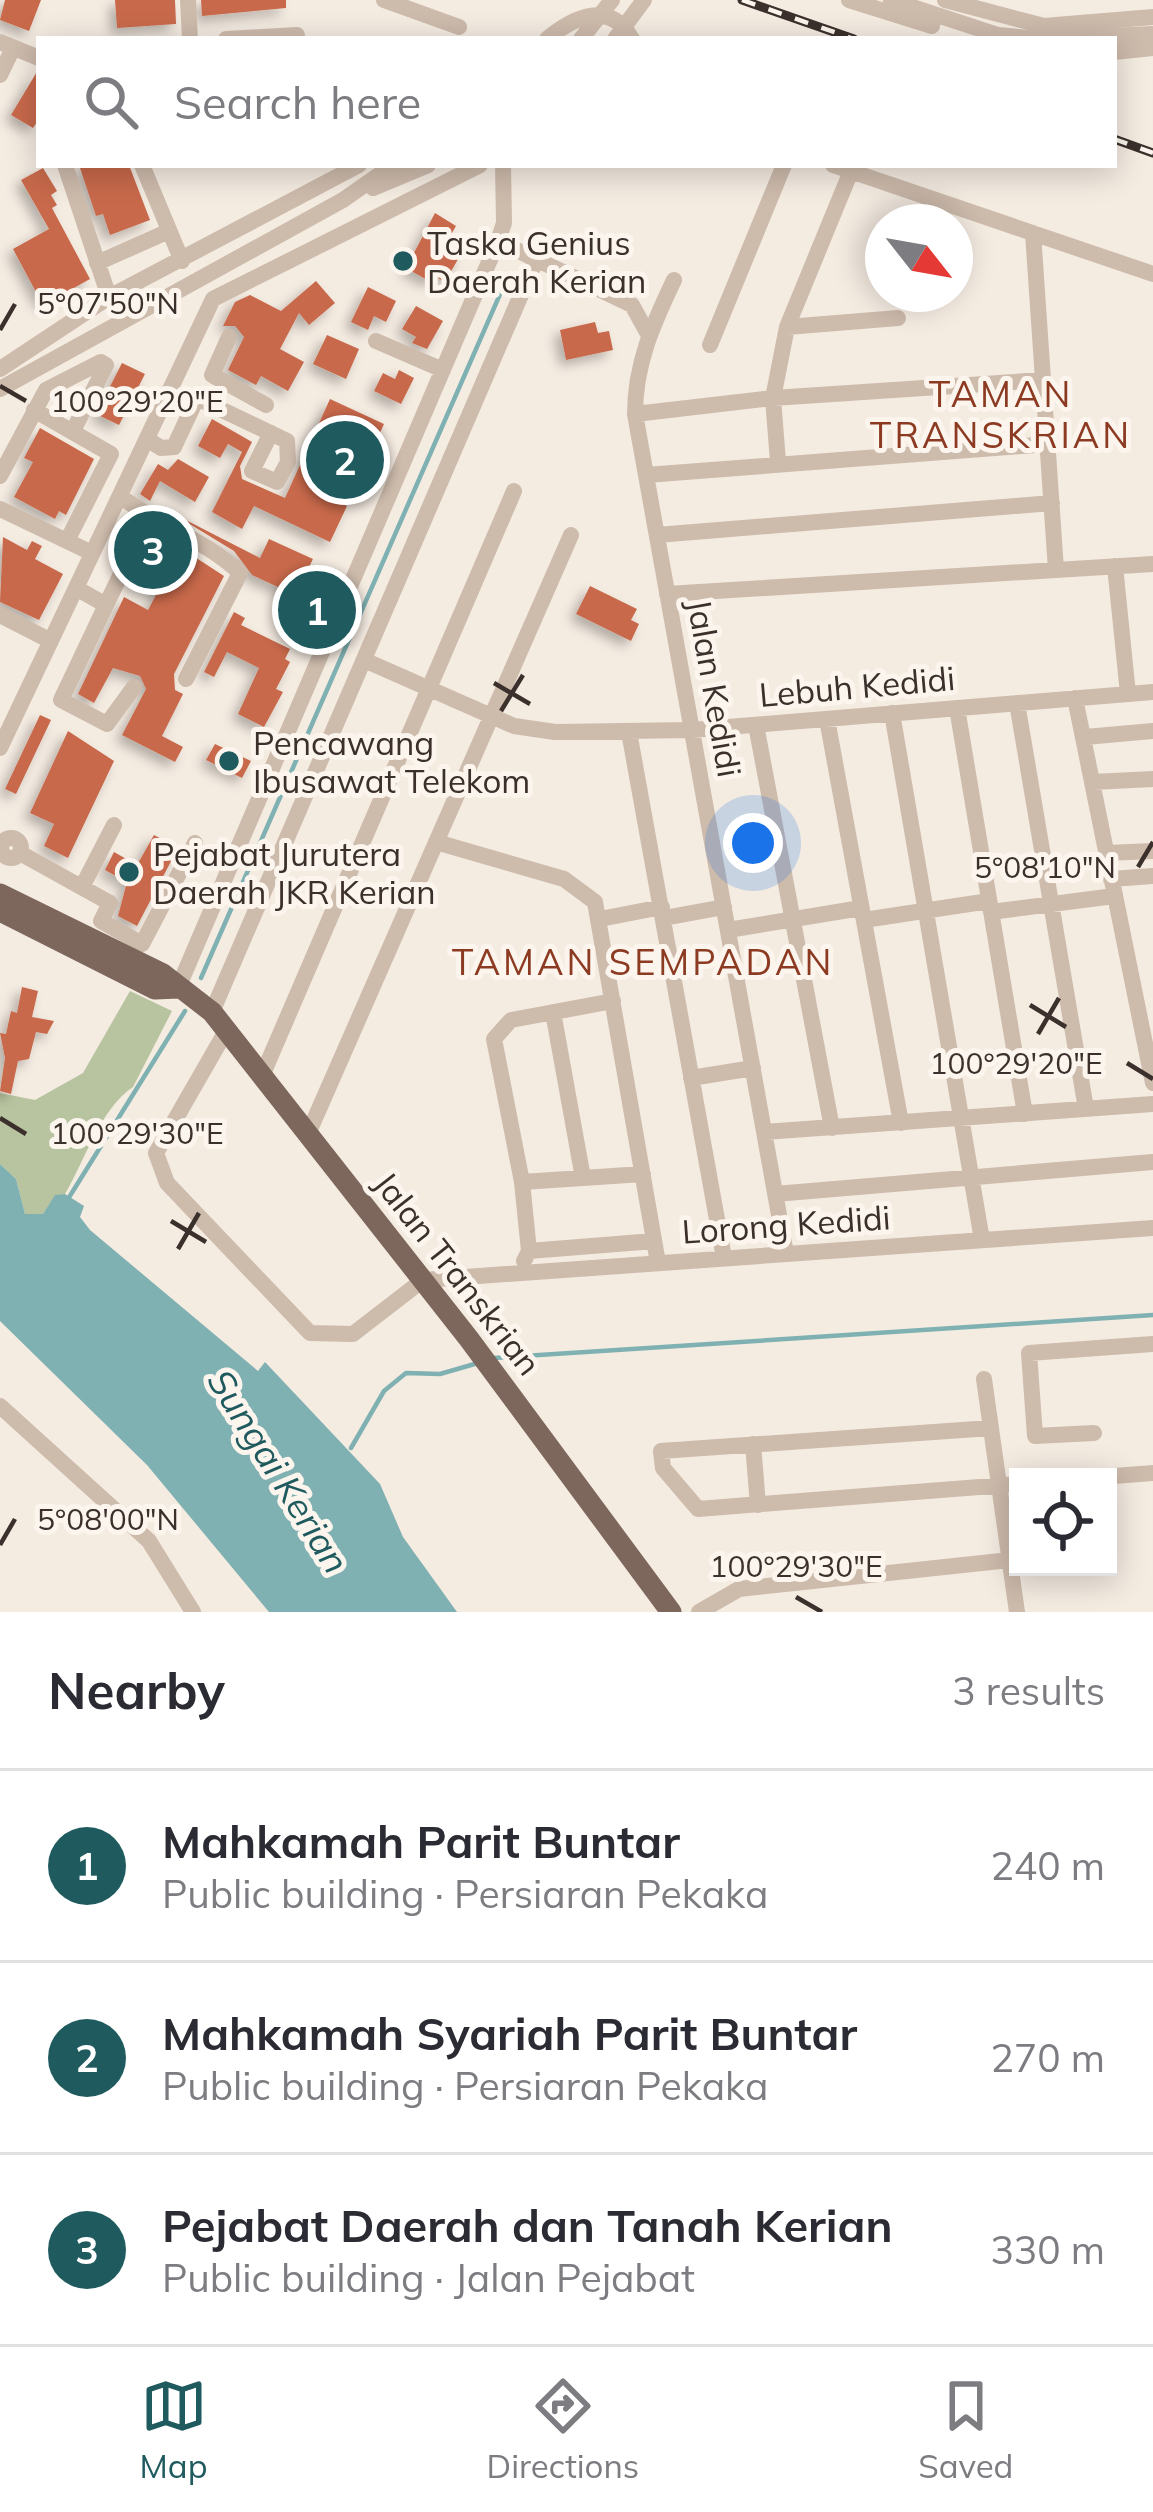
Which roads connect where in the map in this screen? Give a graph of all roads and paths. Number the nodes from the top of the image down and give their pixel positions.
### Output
1 (188, 0) edge
2 (385, 0) edge
3 (612, 0) edge
4 (644, 0) edge
5 (849, 0) edge
6 (891, 0) edge
7 (945, 0) edge
8 (442, 11) dead end
9 (422, 14) junction
10 (1153, 16) edge
11 (459, 27) dead end
12 (1153, 34) edge
13 (297, 35) dead end
14 (190, 36) edge
15 (279, 36) edge
16 (551, 36) edge
17 (583, 36) edge
18 (617, 36) edge
19 (630, 36) edge
20 (963, 36) edge
21 (1009, 36) edge
22 (1109, 36) edge
23 (7, 45) edge
24 (1153, 48) edge
25 (1117, 52) edge
26 (36, 57) edge
27 (0, 75) edge
28 (66, 168) edge
29 (143, 168) edge
30 (353, 168) edge
31 (389, 168) edge
32 (421, 168) edge
33 (474, 168) edge
34 (502, 168) edge
35 (783, 168) edge
36 (842, 168) edge
37 (343, 200) junction
38 (169, 231) junction
39 (1034, 233) junction
40 (498, 241) junction
41 (536, 260) junction
42 (182, 261) junction
43 (97, 262) junction
44 (1153, 274) edge
45 (674, 280) dead end
46 (109, 297) junction
47 (898, 318) dead end
48 (787, 327) junction
49 (648, 334) junction
50 (229, 337) dead end
51 (376, 341) dead end
52 (710, 345) dead end
53 (189, 356) junction
54 (213, 366) junction
55 (0, 369) edge
56 (443, 370) junction
57 (1043, 380) junction
58 (0, 389) edge
59 (773, 398) junction
60 (266, 404) dead end
61 (34, 410) junction
62 (634, 414) junction
63 (74, 431) junction
64 (271, 434) dead end
65 (148, 439) junction
66 (1048, 444) junction
67 (778, 462) junction
68 (0, 476) edge
69 (646, 476) junction
70 (514, 491) dead end
71 (120, 496) junction
72 (1052, 503) junction
73 (0, 508) edge
74 (148, 518) junction
75 (656, 535) junction
76 (571, 536) dead end
77 (67, 542) junction
78 (92, 553) junction
79 (1153, 564) edge
80 (1115, 566) junction
81 (1056, 570) junction
82 (76, 587) junction
83 (667, 594) junction
84 (106, 605) junction
85 (0, 615) edge
86 (51, 641) junction
87 (364, 660) junction
88 (186, 679) dead end
89 (134, 687) dead end
90 (427, 688) junction
91 (1153, 692) edge
92 (1128, 694) junction
93 (1076, 698) junction
94 (1017, 703) junction
95 (957, 708) junction
96 (892, 713) junction
97 (491, 717) junction
98 (827, 719) junction
99 (756, 725) junction
100 (692, 730) junction
101 (1153, 731) edge
102 (629, 732) junction
103 (1085, 737) junction
104 (0, 748) edge
105 (1153, 779) edge
106 (1094, 782) junction
107 (114, 825) dead end
108 (436, 842) junction
109 (1, 843) edge
110 (195, 843) dead end
111 (1153, 851) edge
112 (1107, 853) junction
113 (1153, 876) edge
114 (82, 887) junction
115 (1113, 888) junction
116 (0, 894) edge
117 (1051, 904) junction
118 (990, 906) junction
119 (724, 908) junction
120 (927, 910) junction
121 (0, 911) edge
122 (663, 913) junction
123 (862, 914) junction
124 (600, 919) junction
125 (795, 919) junction
126 (728, 930) junction
127 (178, 988) junction
128 (613, 1000) junction
129 (212, 1012) junction
130 (553, 1012) junction
131 (226, 1031) junction
132 (753, 1068) junction
133 (262, 1076) junction
134 (691, 1078) junction
135 (1153, 1083) edge
136 (1153, 1104) edge
137 (1086, 1109) junction
138 (1025, 1114) junction
139 (964, 1118) junction
140 (901, 1123) junction
141 (832, 1128) junction
142 (764, 1132) junction
143 (308, 1134) junction
144 (1153, 1162) edge
145 (643, 1174) junction
146 (972, 1176) junction
147 (583, 1178) junction
148 (522, 1182) junction
149 (776, 1194) junction
150 (1153, 1228) edge
151 (982, 1240) junction
152 (654, 1241) junction
153 (529, 1251) junction
154 (786, 1254) junction
155 (724, 1258) junction
156 (658, 1263) junction
157 (519, 1273) junction
158 (423, 1280) junction
159 (1153, 1344) edge
160 (983, 1379) dead end
161 (0, 1406) edge
162 (991, 1428) junction
163 (1094, 1433) dead end
164 (753, 1444) junction
165 (1153, 1473) edge
166 (1117, 1476) edge
167 (1008, 1485) edge
168 (758, 1505) junction
169 (1009, 1522) edge
170 (1009, 1560) edge
171 (1012, 1576) edge
172 (194, 1612) edge
173 (670, 1612) edge
174 (699, 1612) edge
175 (1017, 1612) edge

1 - 14 street
2 - 9 street
3 - 17 street
4 - 18 street
5 - 20 street
6 - 21 street
7 - 10 street
8 - 9 street
9 - 11 street
12 - 22 street
13 - 15 street
16 - 19 street
23 - 26 street
23 - 27 street
24 - 25 street
28 - 43 street
29 - 38 street
30 - 42 street
31 - 37 street
32 - 37 street
33 - 53 street
34 - 40 street
35 - 52 street
36 - 39 street
36 - 48 street
37 - 58 street
38 - 42 street
38 - 43 street
39 - 44 street
39 - 57 street
40 - 41 street
40 - 56 street
41 - 49 street
41 - 87 street
42 - 46 street
43 - 46 street
45 - 49 street, Jalan Kedidi
46 - 55 street
47 - 48 street
48 - 59 street
49 - 62 street, Jalan Kedidi
50 - 54 street
51 - 56 street
53 - 54 street
53 - 65 street
54 - 60 street
56 - 127 street
57 - 59 street
57 - 66 street
59 - 62 street
59 - 67 street
61 - 63 street
61 - 63 street
61 - 68 street
62 - 69 street, Jalan Kedidi
63 - 77 street
64 - 65 street
65 - 71 street
66 - 67 street
66 - 72 street
67 - 69 street
69 - 75 street, Jalan Kedidi
70 - 90 street
71 - 74 street
71 - 78 street
72 - 75 street
72 - 81 street
73 - 77 street
74 - 84 street
74 - 88 street
75 - 83 street, Jalan Kedidi
76 - 97 street
77 - 78 street
78 - 82 street
79 - 80 street
80 - 81 street
80 - 92 street
81 - 83 street
82 - 84 street
82 - 86 street
83 - 100 street, Jalan Kedidi
84 - 89 street
85 - 86 street
86 - 104 street
87 - 90 street, Lebuh Kedidi
87 - 129 street
90 - 97 street, Lebuh Kedidi
90 - 133 street
91 - 92 street, Lebuh Kedidi
92 - 93 street, Lebuh Kedidi
93 - 94 street, Lebuh Kedidi
93 - 103 street
94 - 95 street, Lebuh Kedidi
94 - 117 street
95 - 96 street, Lebuh Kedidi
95 - 118 street
96 - 98 street, Lebuh Kedidi
96 - 120 street
97 - 102 street, Lebuh Kedidi
97 - 108 street
98 - 99 street, Lebuh Kedidi
98 - 123 street
99 - 100 street, Lebuh Kedidi
99 - 125 street
100 - 102 street, Lebuh Kedidi
100 - 119 street, Jalan Kedidi
101 - 103 street
102 - 122 street
103 - 106 street
105 - 106 street
106 - 112 street
107 - 114 street
108 - 124 street
108 - 143 street
109 - 114 street
110 - 114 street
111 - 112 street
112 - 115 street
113 - 115 street
115 - 117 street
115 - 135 street
116 - 127 main road, Jalan Transkrian
117 - 118 street
117 - 137 street
118 - 120 street
118 - 138 street
119 - 122 street
119 - 126 street, Jalan Kedidi
120 - 123 street
120 - 139 street
121 - 127 main road
122 - 124 street
122 - 134 street
123 - 125 street
123 - 140 street
124 - 128 street
125 - 126 street
125 - 141 street
126 - 132 street, Jalan Kedidi
127 - 129 main road, Jalan Transkrian
128 - 130 street
128 - 145 street
129 - 131 main road, Jalan Transkrian
130 - 147 street
130 - 148 street
131 - 133 main road, Jalan Transkrian
131 - 158 street
132 - 134 street
132 - 142 street, Jalan Kedidi
133 - 143 main road, Jalan Transkrian
134 - 155 street
136 - 137 street
137 - 138 street
138 - 139 street
139 - 140 street
139 - 146 street
140 - 141 street
141 - 142 street
142 - 149 street, Jalan Kedidi
143 - 158 main road, Jalan Transkrian
144 - 146 street
145 - 147 street
145 - 152 street
146 - 149 street
146 - 151 street
147 - 148 street
148 - 153 street
149 - 154 street, Jalan Kedidi
150 - 151 street, Lorong Kedidi
151 - 154 street, Lorong Kedidi
152 - 153 street
152 - 156 street
153 - 157 street
154 - 155 street, Lorong Kedidi
155 - 156 street, Lorong Kedidi
156 - 157 street, Lorong Kedidi
157 - 158 street, Lorong Kedidi
158 - 173 main road, Jalan Transkrian
159 - 163 street
160 - 162 street
161 - 172 street
162 - 164 street
162 - 167 street
164 - 168 street
164 - 168 street
165 - 166 street
167 - 168 street
167 - 169 street
170 - 174 street
171 - 175 street

